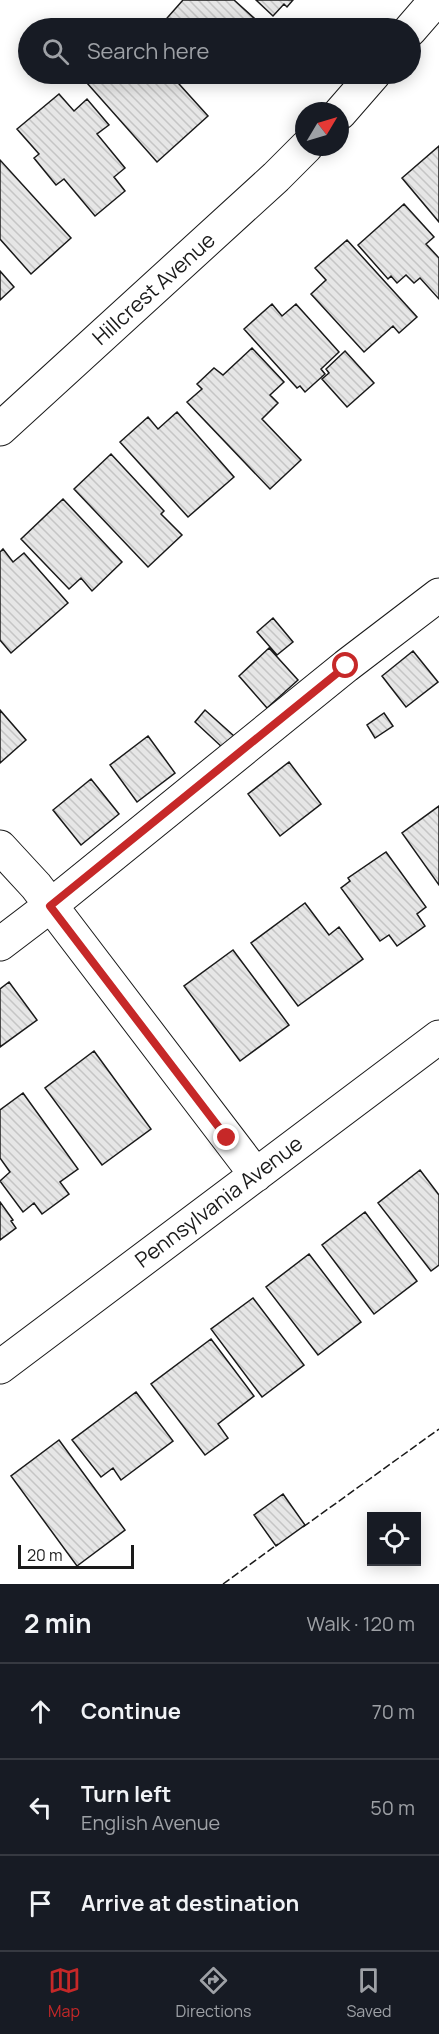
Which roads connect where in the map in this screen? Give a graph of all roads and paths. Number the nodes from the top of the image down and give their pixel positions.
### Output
1 (436, 0) edge
2 (421, 18) edge
3 (365, 84) edge
4 (349, 103) edge
5 (297, 156) edge
6 (0, 429) edge
7 (439, 595) edge
8 (0, 847) edge
9 (50, 906) junction
10 (0, 944) edge
11 (439, 1037) edge
12 (256, 1175) junction
13 (0, 1367) edge

1 - 2 street
3 - 4 street
5 - 6 street, Hillcrest Avenue
7 - 9 street
8 - 9 street
9 - 10 street
9 - 12 street
11 - 12 street, Pennsylvania Avenue
12 - 13 street, Pennsylvania Avenue

